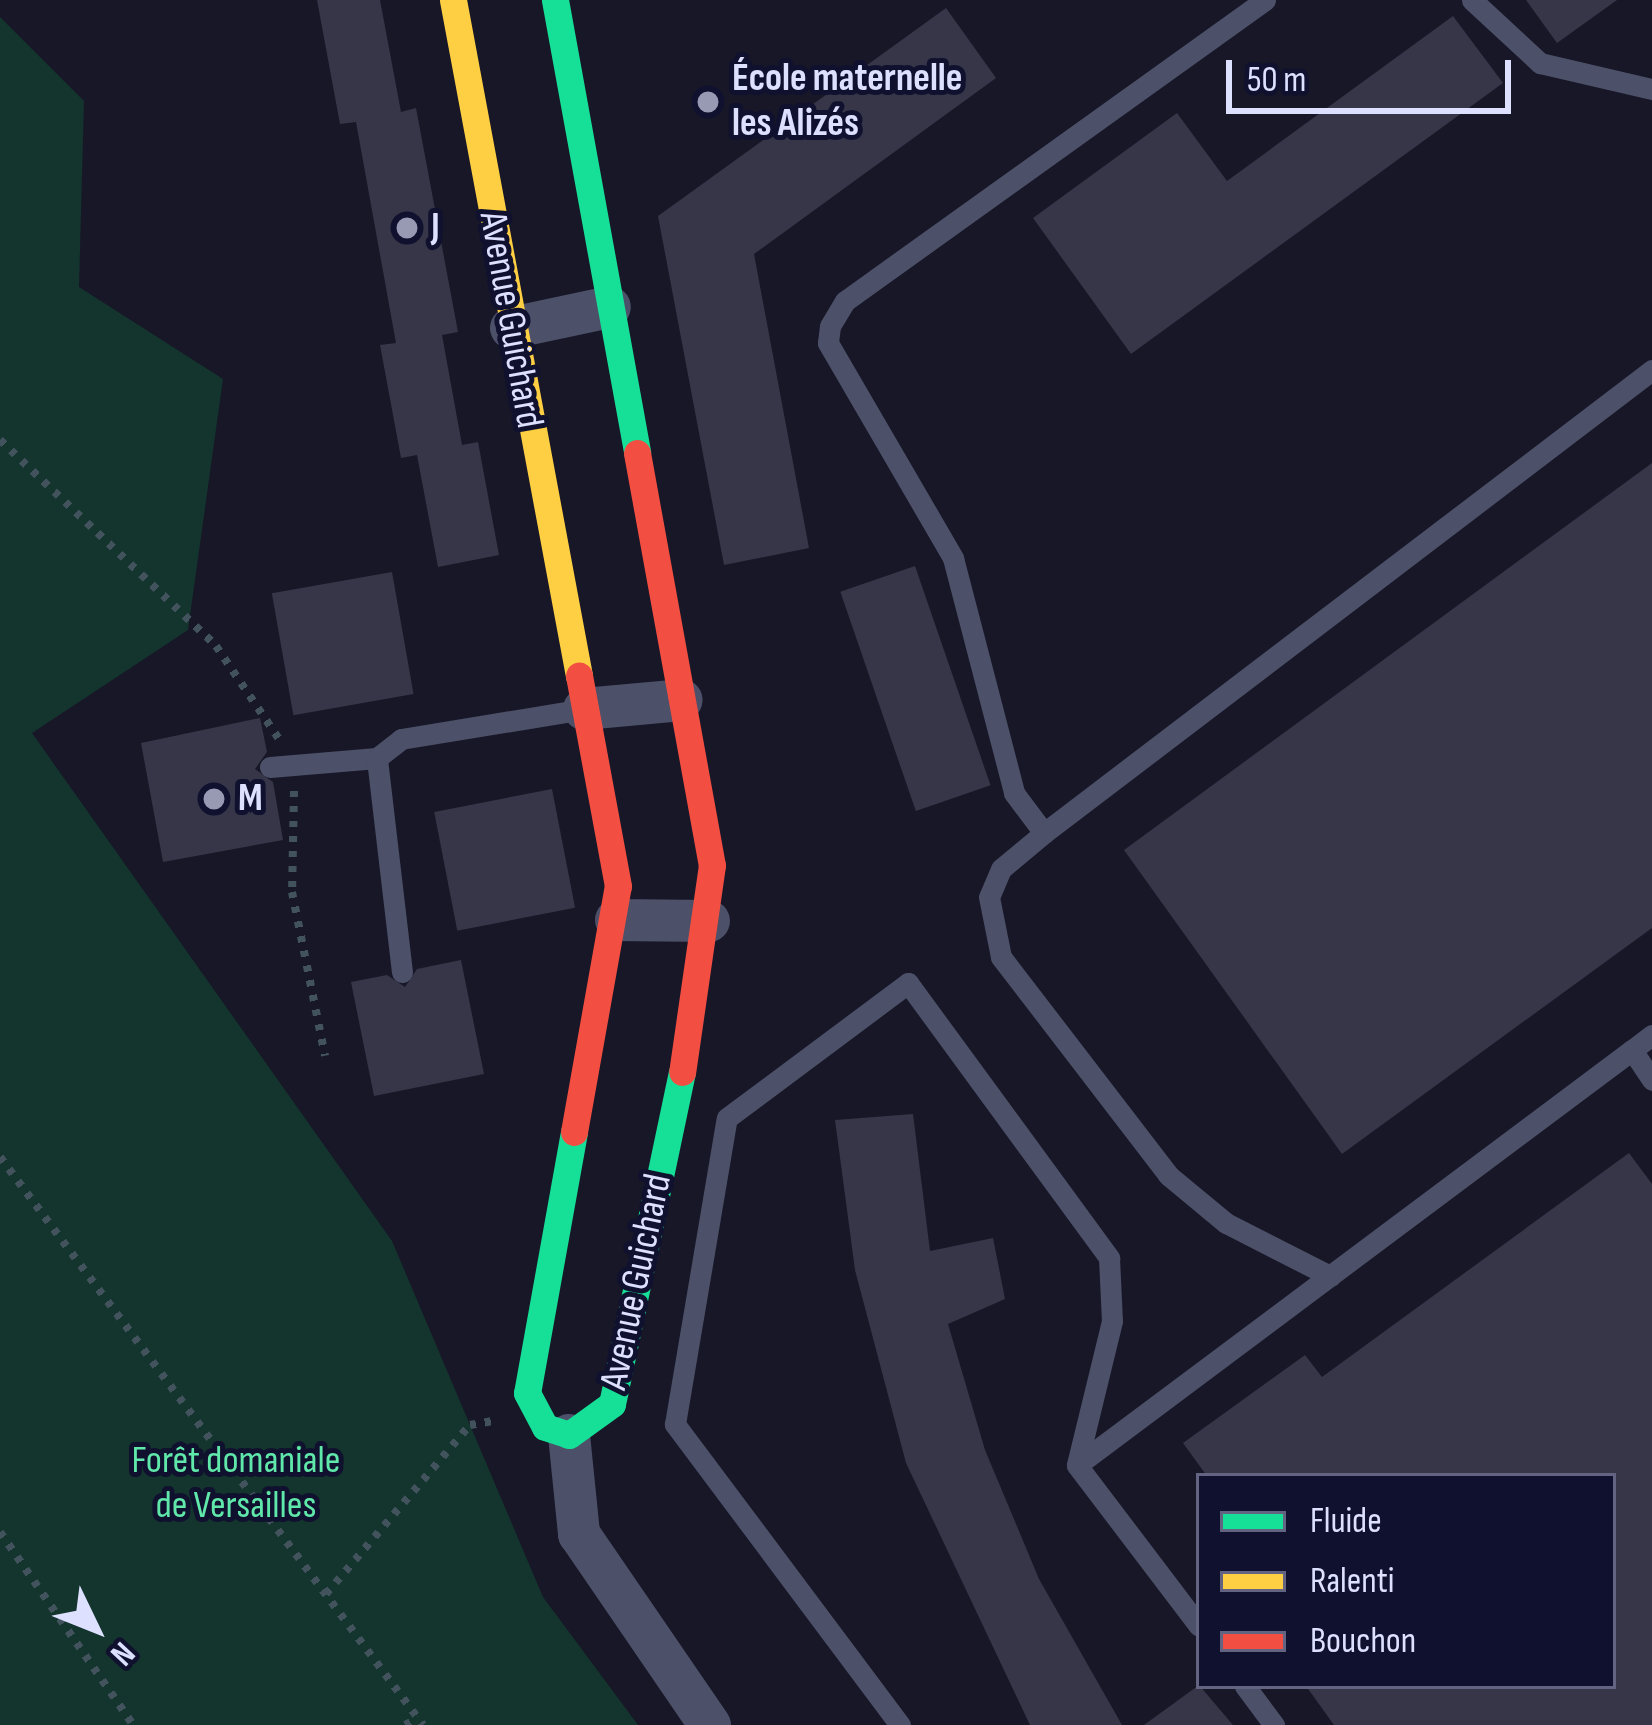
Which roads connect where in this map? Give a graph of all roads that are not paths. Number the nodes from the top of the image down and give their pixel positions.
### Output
1 (453, 0) edge
2 (555, 0) edge
3 (1265, 0) edge
4 (1472, 0) edge
5 (1652, 89) edge
6 (610, 307) junction
7 (511, 328) junction
8 (1652, 370) edge
9 (682, 700) junction
10 (584, 709) junction
11 (377, 758) junction
12 (270, 767) dead end
13 (1043, 833) junction
14 (616, 920) junction
15 (709, 921) junction
16 (402, 972) dead end
17 (1652, 1035) edge
18 (1632, 1050) junction
19 (1652, 1079) edge
20 (1330, 1276) junction
21 (569, 1435) junction
22 (1077, 1465) junction
23 (1196, 1622) edge
24 (1247, 1689) edge
25 (710, 1725) edge
26 (900, 1725) edge
27 (1274, 1725) edge

1 - 7 street, Avenue Guichard
2 - 6 street, Avenue Guichard
3 - 13 lane
4 - 5 lane
6 - 7 street
6 - 9 street, Avenue Guichard
7 - 10 street, Avenue Guichard
8 - 13 lane
9 - 10 street
9 - 15 street, Avenue Guichard
10 - 11 lane
10 - 14 street, Avenue Guichard
11 - 12 lane
11 - 16 lane
13 - 20 lane
14 - 15 street
14 - 21 street, Avenue Guichard
15 - 21 street, Avenue Guichard
17 - 18 lane
18 - 19 lane
18 - 20 lane
20 - 22 lane
21 - 25 street
22 - 23 lane
22 - 26 lane
24 - 27 lane

